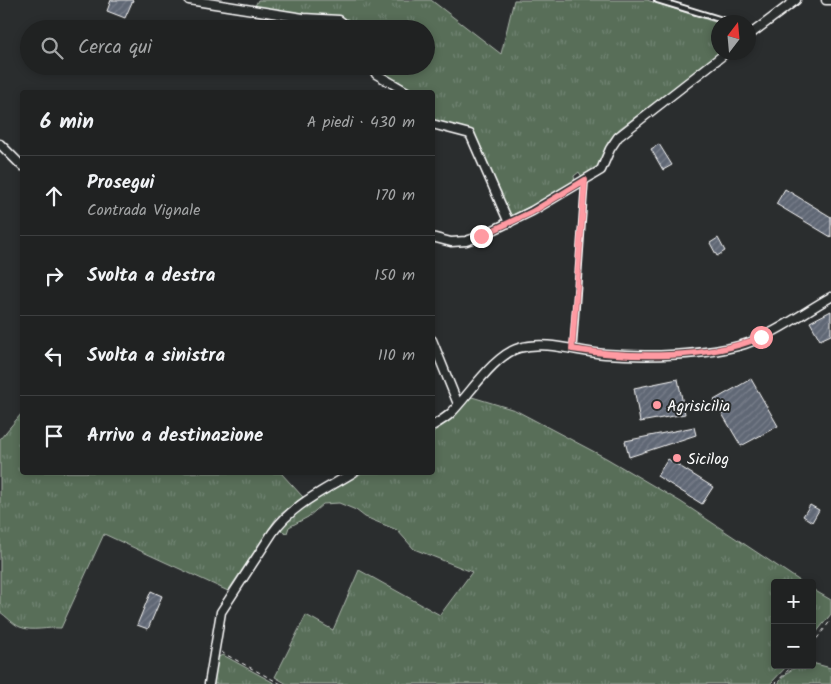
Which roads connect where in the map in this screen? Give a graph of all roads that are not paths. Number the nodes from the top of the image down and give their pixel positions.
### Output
1 (189, 0) edge
2 (657, 0) edge
3 (796, 0) edge
4 (826, 0) edge
5 (831, 0) edge
6 (711, 16) edge
7 (339, 20) edge
8 (756, 28) edge
9 (716, 60) edge
10 (378, 75) edge
11 (404, 90) edge
12 (435, 125) edge
13 (0, 144) edge
14 (20, 164) edge
15 (585, 180) junction
16 (509, 223) junction
17 (435, 238) edge
18 (831, 297) edge
19 (435, 347) edge
20 (572, 349) junction
21 (458, 404) junction
22 (435, 424) edge
23 (349, 475) edge
24 (209, 684) edge

1 - 7 street
2 - 6 lane
3 - 8 street
4 - 5 street
9 - 15 street
10 - 11 street
12 - 16 street
13 - 14 street
15 - 16 street
15 - 20 lane
16 - 17 street
18 - 20 street
19 - 21 street
20 - 21 street
21 - 22 street
23 - 24 street

